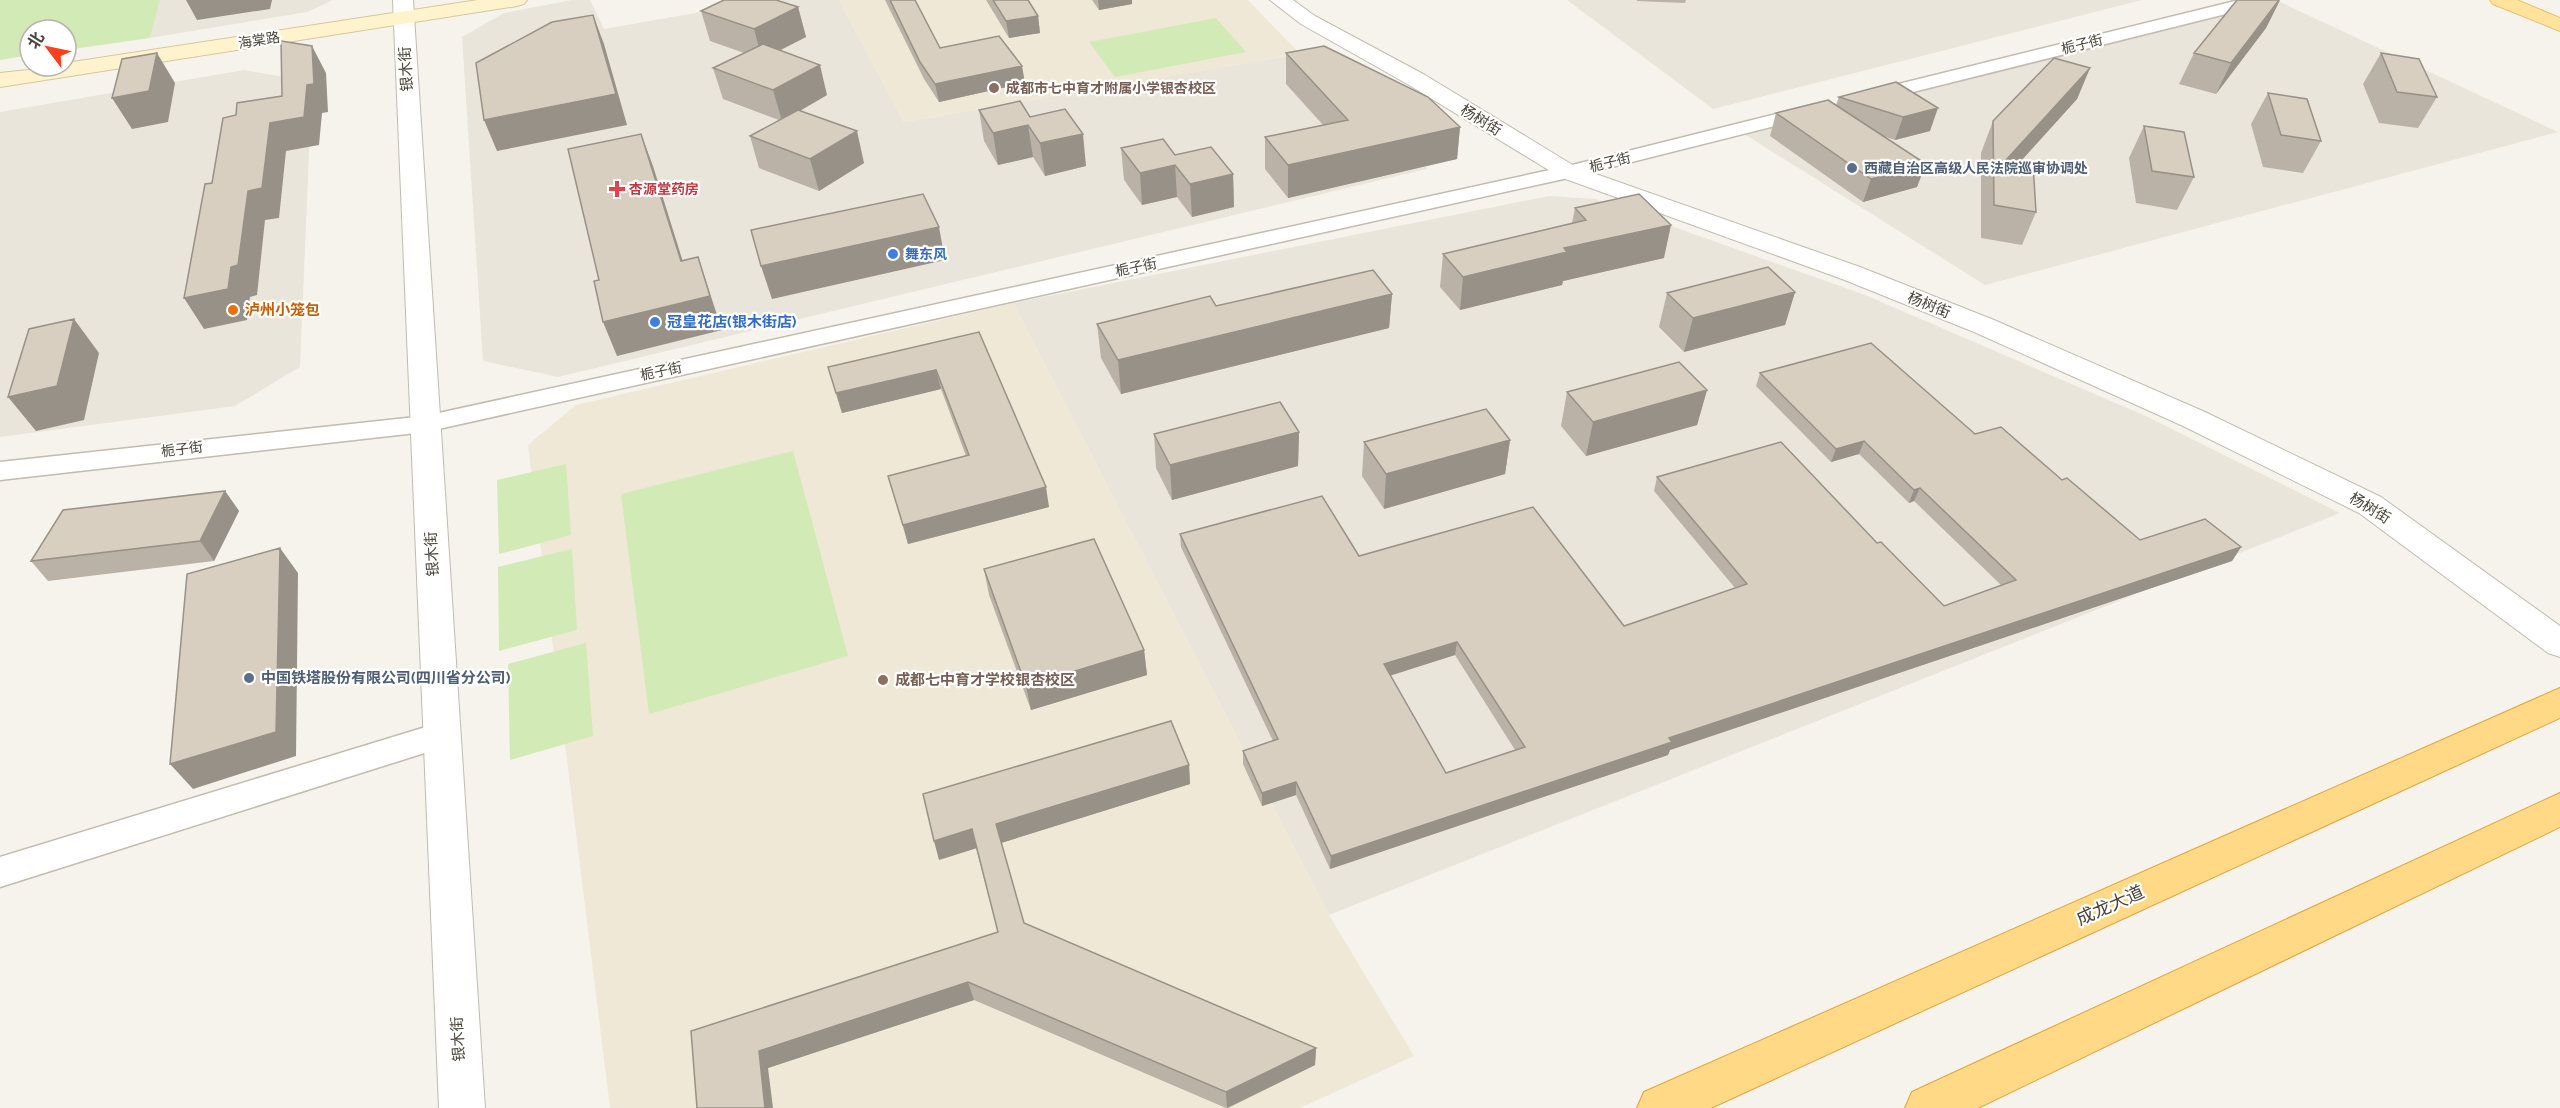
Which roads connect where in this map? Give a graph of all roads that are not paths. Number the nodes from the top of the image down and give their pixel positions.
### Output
1 (517, 0) edge
2 (1280, 0) edge
3 (2260, 0) edge
4 (2500, 0) edge
5 (405, 5) edge
6 (2560, 25) edge
7 (78, 51) edge
8 (18, 60) edge
9 (0, 63) edge
10 (0, 80) edge
11 (1568, 172) junction
12 (425, 424) junction
13 (0, 471) edge
14 (2560, 644) edge
15 (2560, 702) edge
16 (442, 735) junction
17 (2560, 809) edge
18 (0, 872) edge
19 (462, 1108) edge
20 (1660, 1108) edge
21 (1928, 1108) edge

1 - 5 main road, 海棠路
2 - 11 street, 杨树街
3 - 11 street, 栀子街
4 - 6 main road
5 - 7 main road, 海棠路
5 - 10 main road, 海棠路
5 - 12 street, 银木街
8 - 9 main road
11 - 12 street, 栀子街
11 - 14 street, 杨树街
12 - 13 street, 栀子街
12 - 16 street, 银木街
15 - 20 highway, 成龙大道
16 - 18 street
16 - 19 street, 银木街
17 - 21 highway

